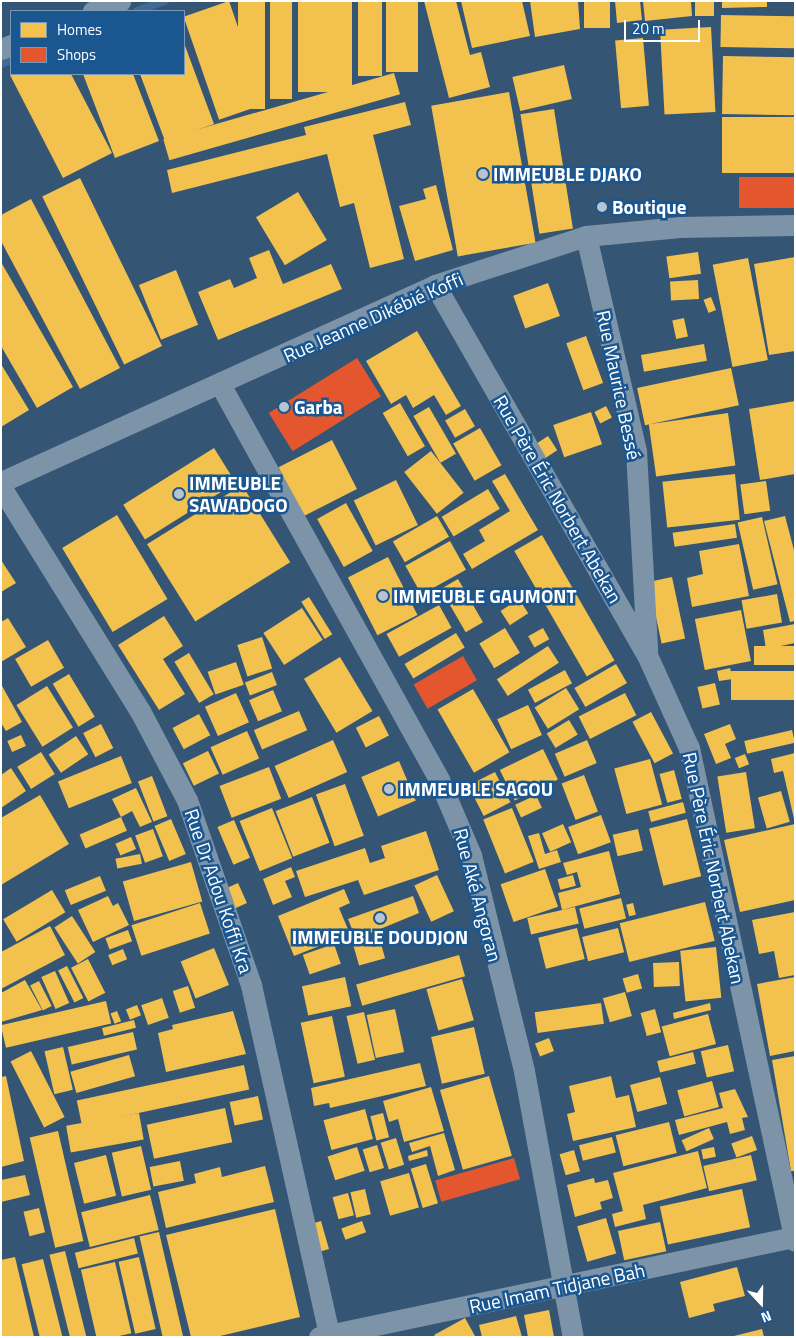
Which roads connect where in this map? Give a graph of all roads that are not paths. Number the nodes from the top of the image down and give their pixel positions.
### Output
1 (120, 1) edge
2 (96, 10) edge
3 (795, 225) edge
4 (586, 236) junction
5 (435, 285) junction
6 (221, 386) junction
7 (1, 482) edge
8 (1, 487) edge
9 (648, 655) junction
10 (794, 1238) edge
11 (562, 1288) junction
12 (326, 1336) edge
13 (573, 1337) edge

1 - 2 street
3 - 4 street, Rue Jeanne Dikébié Koffi
4 - 5 street, Rue Jeanne Dikébié Koffi
4 - 9 street, Rue Maurice Bessé
5 - 6 street, Rue Jeanne Dikébié Koffi
5 - 9 street, Rue Père Éric Norbert Abekan
6 - 7 street, Rue Jeanne Dikébié Koffi
6 - 11 street, Rue Aké Angoran
8 - 12 street, Rue Dr Adou Koffi Kra
9 - 10 street, Rue Père Éric Norbert Abekan
10 - 11 street, Rue Imam Tidjane Bah
11 - 12 street, Rue Imam Tidjane Bah
11 - 13 street, Rue Aké Angoran

